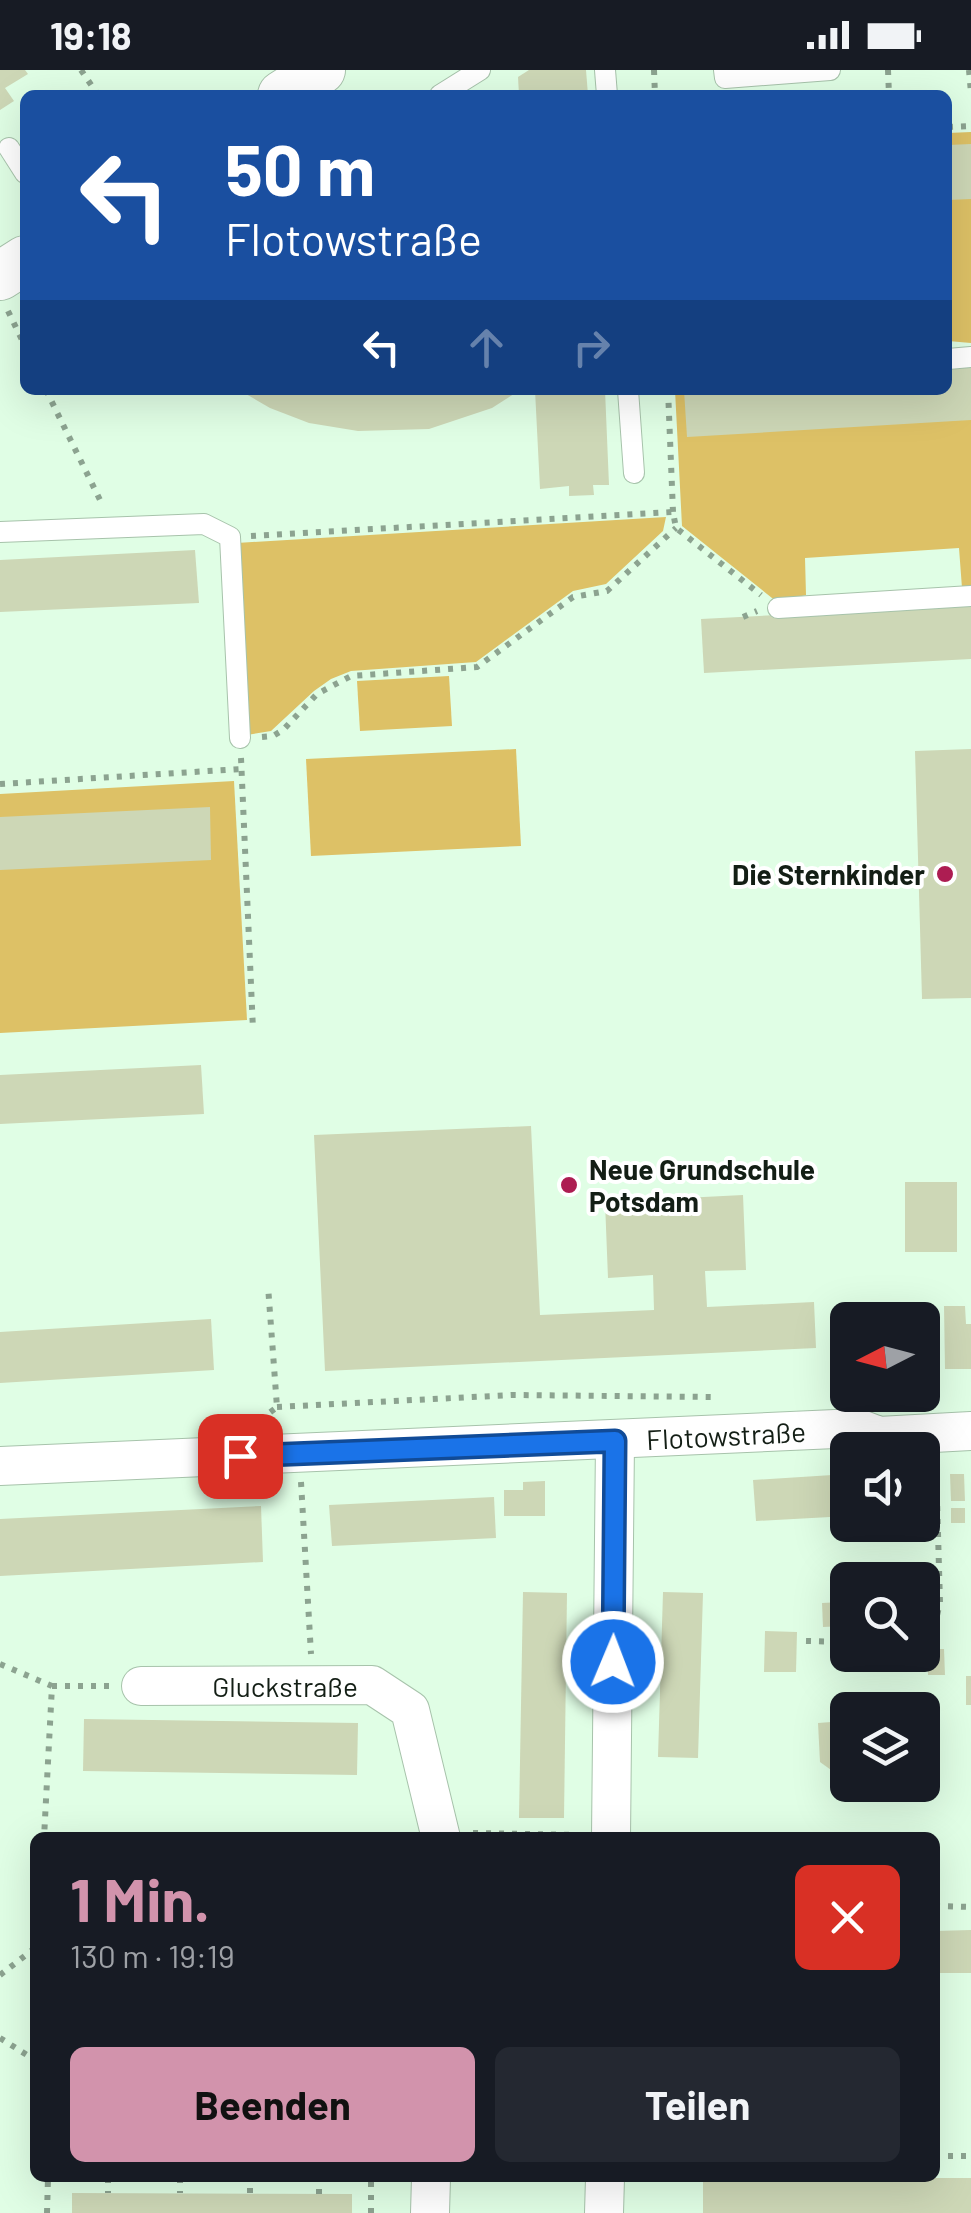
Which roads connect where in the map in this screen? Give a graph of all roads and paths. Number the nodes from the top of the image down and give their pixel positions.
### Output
1 (322, 70) edge
2 (480, 70) edge
3 (724, 70) edge
4 (830, 70) edge
5 (969, 70) edge
6 (806, 71) edge
7 (290, 90) edge
8 (448, 90) edge
9 (971, 93) edge
10 (9, 148) dead end
11 (20, 165) edge
12 (0, 295) edge
13 (20, 336) edge
14 (48, 395) edge
15 (628, 395) edge
16 (668, 395) edge
17 (634, 473) dead end
18 (673, 512) junction
19 (114, 528) junction
20 (676, 528) junction
21 (0, 532) edge
22 (230, 537) junction
23 (971, 596) edge
24 (778, 608) joint
25 (240, 738) joint
26 (0, 784) edge
27 (253, 1030) dead end
28 (268, 1286) dead end
29 (953, 1432) edge
30 (615, 1441) junction
31 (300, 1453) junction
32 (240, 1456) junction
33 (0, 1466) edge
34 (940, 1604) edge
35 (806, 1642) dead end
36 (830, 1642) edge
37 (0, 1664) edge
38 (52, 1686) junction
39 (141, 1686) joint
40 (313, 1686) junction
41 (44, 1832) edge
42 (440, 1832) edge
43 (611, 1832) edge
44 (940, 1906) edge
45 (971, 1907) edge
46 (30, 1952) edge
47 (0, 1975) edge
48 (0, 2038) edge
49 (30, 2057) edge
50 (940, 2156) edge
51 (971, 2156) edge
52 (48, 2182) edge
53 (108, 2182) edge
54 (180, 2182) edge
55 (250, 2182) edge
56 (319, 2182) edge
57 (372, 2182) edge
58 (431, 2182) edge
59 (605, 2182) edge
60 (108, 2193) dead end
61 (180, 2193) dead end
62 (250, 2193) dead end
63 (319, 2194) dead end
64 (48, 2213) edge
65 (371, 2213) edge
66 (430, 2213) edge
67 (604, 2213) edge

1 - 7 street
2 - 8 lane
3 - 6 lane
4 - 6 lane
5 - 9 path
10 - 11 lane
12 - 13 path
14 - 19 path
15 - 17 lane
16 - 18 path
18 - 20 path
18 - 22 path
19 - 21 lane
19 - 22 lane
20 - 24 path
20 - 25 path
22 - 25 lane
23 - 24 lane
26 - 27 path
28 - 32 path
29 - 30 street, Flotowstraße
29 - 34 path
30 - 31 street, Flotowstraße
30 - 43 street
31 - 32 street, Flotowstraße
31 - 40 path
32 - 33 street, Flotowstraße
35 - 36 path
37 - 38 path
38 - 39 path
38 - 41 path
39 - 40 street, Gluckstraße
40 - 42 street, Gluckstraße
44 - 45 path
46 - 47 path
48 - 49 path
50 - 51 path
52 - 64 path
53 - 60 path
54 - 61 path
55 - 62 path
56 - 63 path
57 - 65 path
58 - 66 street
59 - 67 street

